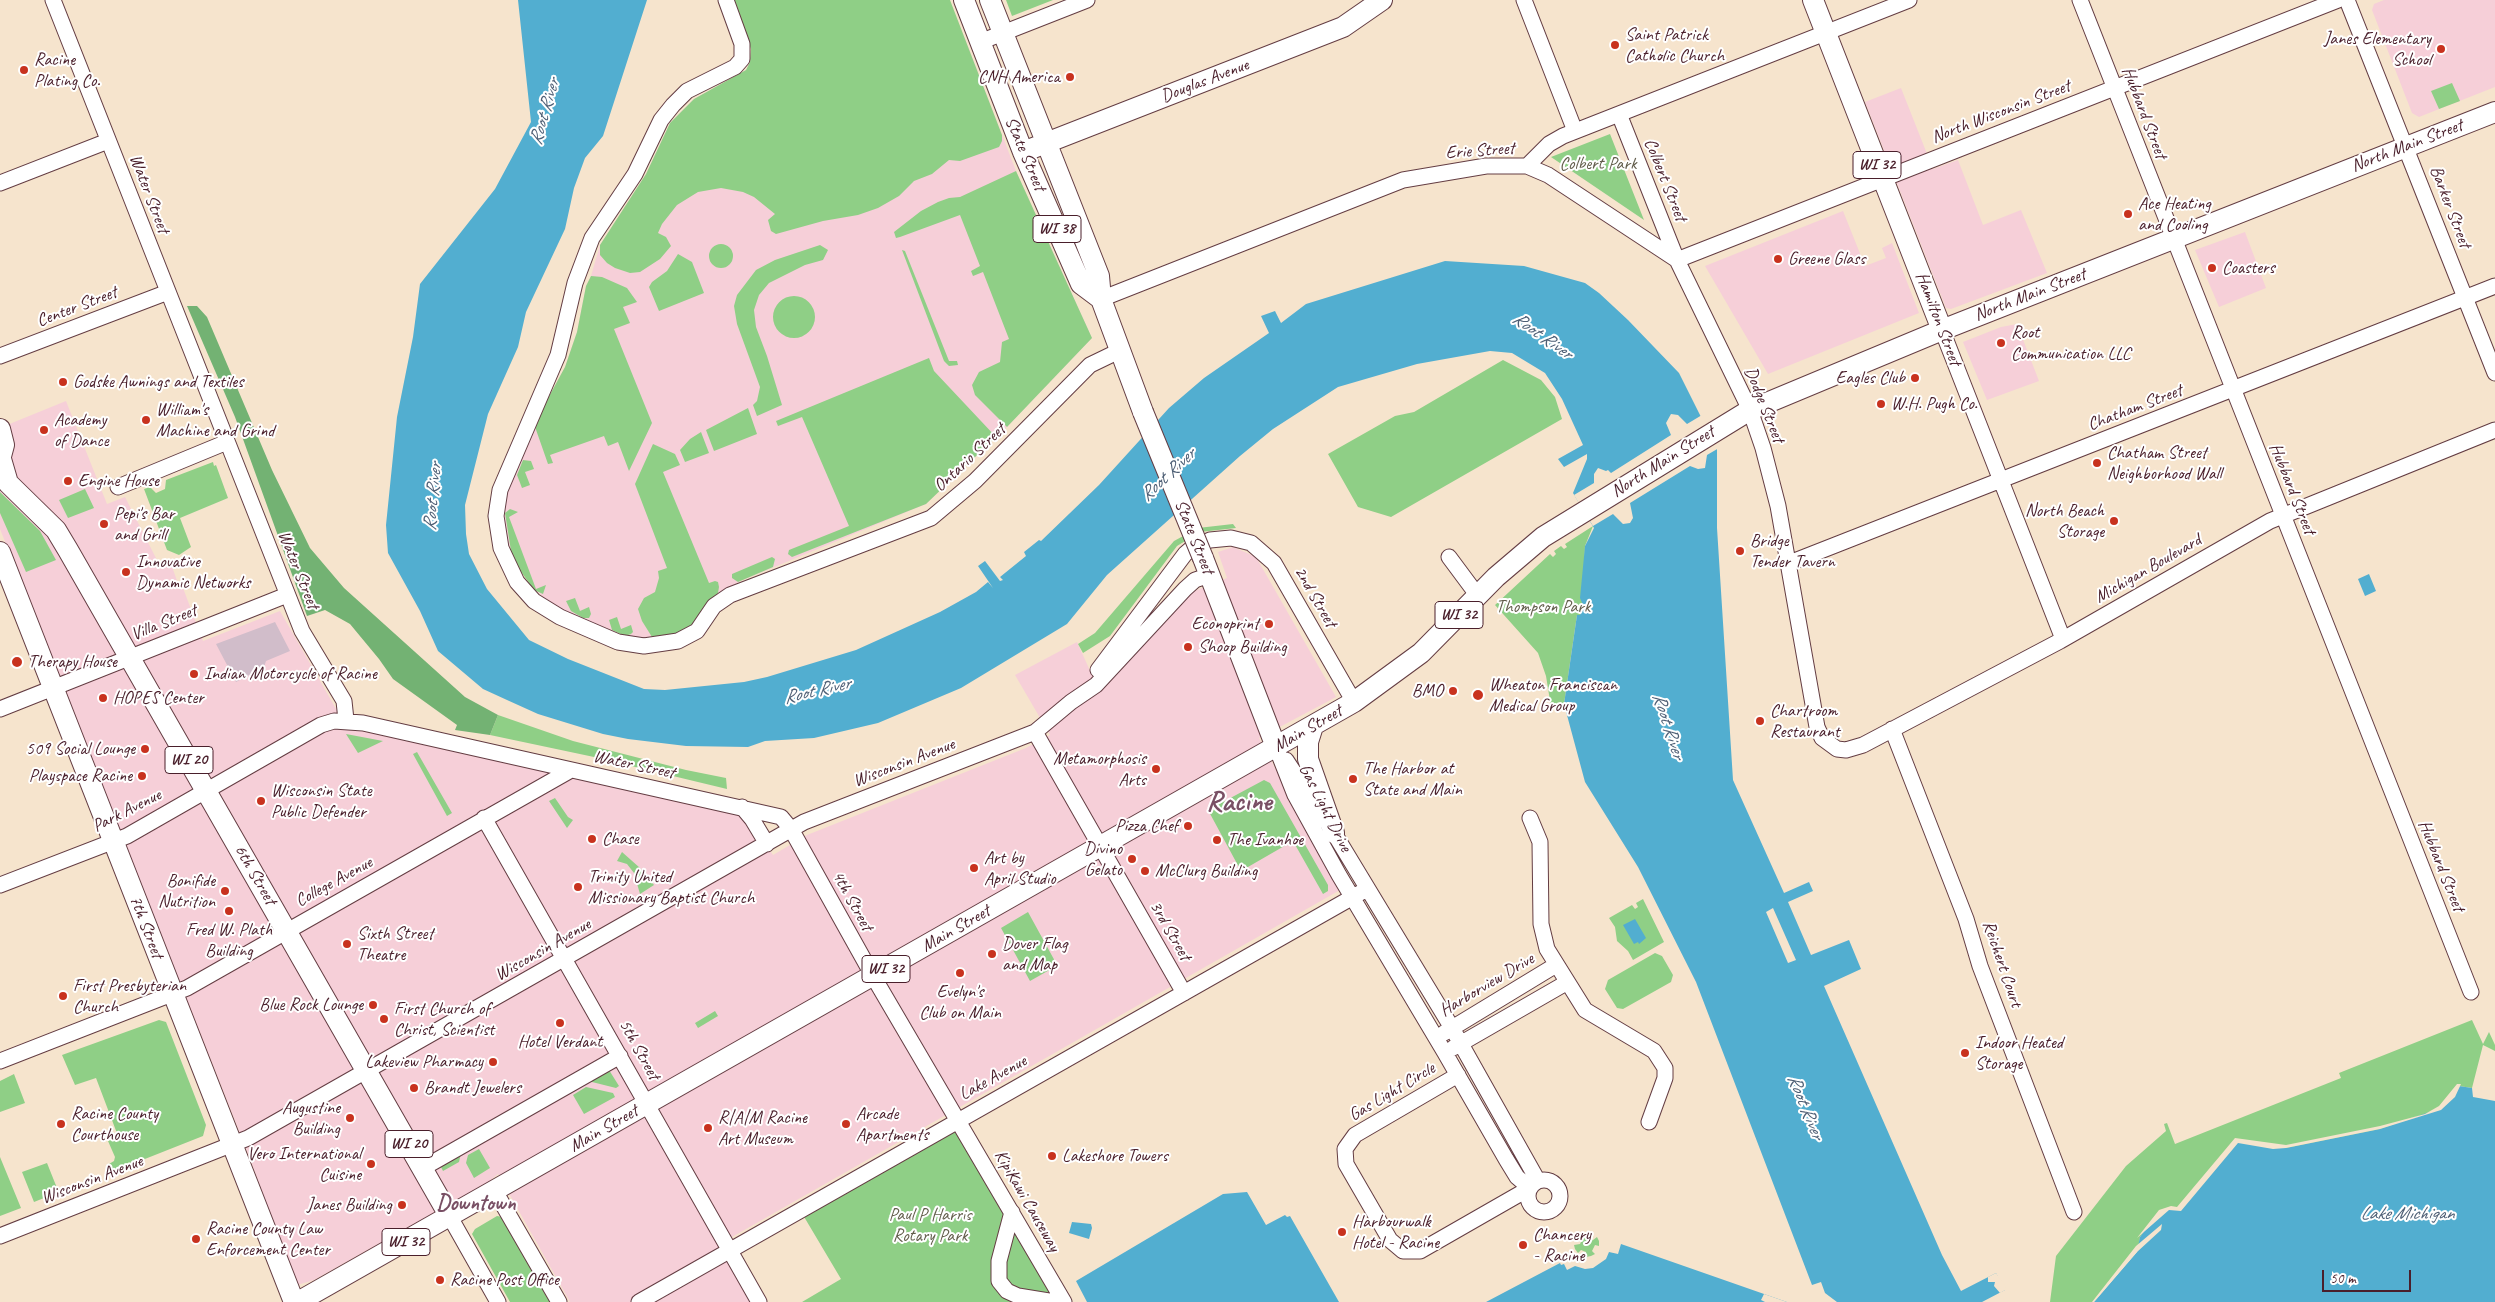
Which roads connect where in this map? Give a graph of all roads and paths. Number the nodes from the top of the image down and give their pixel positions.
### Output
1 (53, 0) edge
2 (726, 0) edge
3 (964, 0) edge
4 (990, 0) edge
5 (1087, 0) edge
6 (1382, 0) edge
7 (1524, 0) edge
8 (1813, 0) edge
9 (1909, 0) edge
10 (2080, 0) edge
11 (2338, 0) edge
12 (2347, 0) edge
13 (1826, 32) junction
14 (1003, 33) junction
15 (980, 42) junction
16 (2114, 88) junction
17 (2495, 112) edge
18 (1619, 114) junction
19 (1575, 131) junction
20 (108, 140) junction
21 (1046, 143) junction
22 (2406, 147) junction
23 (1023, 152) junction
24 (1527, 166) junction
25 (1883, 179) junction
26 (0, 183) edge
27 (2173, 239) junction
28 (1677, 260) junction
29 (2495, 286) edge
30 (168, 292) junction
31 (2465, 297) junction
32 (1101, 299) junction
33 (1942, 330) junction
34 (1119, 351) junction
35 (0, 356) edge
36 (2495, 373) edge
37 (2232, 390) junction
38 (1750, 410) junction
39 (0, 429) edge
40 (2495, 430) edge
41 (227, 442) junction
42 (0, 459) edge
43 (2001, 481) junction
44 (118, 486) dead end
45 (1583, 512) joint
46 (2282, 515) junction
47 (1221, 538) joint
48 (0, 552) edge
49 (1449, 557) dead end
50 (1787, 564) junction
51 (1206, 566) junction
52 (287, 595) junction
53 (1478, 596) junction
54 (2063, 639) junction
55 (130, 657) junction
56 (53, 688) junction
57 (1071, 702) junction
58 (1354, 702) junction
59 (0, 709) edge
60 (346, 720) junction
61 (1312, 726) junction
62 (1892, 729) junction
63 (1035, 732) junction
64 (1828, 744) joint
65 (1276, 747) junction
66 (571, 770) junction
67 (206, 790) junction
68 (742, 807) junction
69 (484, 818) junction
70 (1530, 818) dead end
71 (791, 829) junction
72 (1334, 833) junction
73 (112, 841) junction
74 (767, 844) junction
75 (1101, 847) junction
76 (0, 884) edge
77 (1367, 889) junction
78 (1352, 897) junction
79 (286, 930) junction
80 (565, 959) junction
81 (1556, 965) junction
82 (873, 976) junction
83 (1566, 983) junction
84 (2471, 992) dead end
85 (1184, 993) junction
86 (172, 994) junction
87 (1452, 1028) junction
88 (1436, 1038) junction
89 (1460, 1043) junction
90 (1446, 1053) junction
91 (620, 1056) junction
92 (0, 1061) edge
93 (367, 1071) junction
94 (1458, 1074) junction
95 (648, 1104) junction
96 (957, 1120) junction
97 (1649, 1122) dead end
98 (233, 1145) junction
99 (422, 1168) junction
100 (1534, 1185) junction
101 (495, 1191) junction
102 (1012, 1212) junction
103 (2074, 1212) dead end
104 (450, 1217) junction
105 (0, 1236) edge
106 (730, 1250) junction
107 (296, 1302) edge
108 (498, 1302) edge
109 (559, 1302) edge
110 (639, 1302) edge
111 (760, 1302) edge
112 (1055, 1302) edge
113 (1064, 1302) edge

1 - 20 street, Water Street
2 - 34 street, Ontario Street
3 - 15 main road, State Street / WI 38
4 - 14 main road, State Street / WI 38
5 - 14 street
6 - 21 main road, Douglas Avenue
7 - 19 street
8 - 13 main road, Hamilton Street / WI 32
9 - 13 street, Erie Street
10 - 16 street, Hubbard Street
11 - 16 street, North Wisconsin Street
12 - 22 street, Barker Street
13 - 18 street, Erie Street
13 - 25 main road, Hamilton Street / WI 32
14 - 15 street
14 - 21 main road, State Street / WI 38
15 - 23 main road, State Street / WI 38
16 - 25 street, North Wisconsin Street
16 - 27 street, Hubbard Street
17 - 22 main road, North Main Street
18 - 19 street, Erie Street
18 - 28 street, Colbert Street
19 - 24 street, Erie Street
20 - 26 street
20 - 30 street, Water Street
21 - 23 main road, Douglas Avenue
21 - 32 main road, State Street / WI 38
22 - 27 main road, North Main Street
22 - 31 street, Barker Street
23 - 32 main road, State Street / WI 38
24 - 28 street
24 - 32 street, Erie Street
25 - 28 street, North Wisconsin Street
25 - 33 main road, Hamilton Street / WI 32
27 - 33 main road, North Main Street
27 - 37 street, Hubbard Street
28 - 38 street, Dodge Street
29 - 31 street, Chatham Street
30 - 35 street, Center Street
30 - 41 street, Water Street
31 - 36 street, Barker Street
31 - 37 street, Chatham Street
32 - 34 main road, State Street / WI 38
33 - 38 main road, North Main Street / WI 32
33 - 43 street, Hamilton Street
34 - 51 main road, State Street / WI 38, bridge
37 - 43 street, Chatham Street
37 - 46 street, Hubbard Street
38 - 45 main road, North Main Street / WI 32
38 - 50 street, Dodge Street
39 - 42 main road, WI 20
40 - 46 street, Michigan Boulevard
41 - 44 street
41 - 52 street, Water Street
42 - 55 main road, 6th Street / WI 20
43 - 50 street, Chatham Street
43 - 54 street, Hamilton Street
45 - 53 main road, Main Street / WI 32
46 - 54 street, Michigan Boulevard
46 - 84 street, Hubbard Street
47 - 57 street, Wisconsin Avenue
47 - 58 street, 2nd Street
48 - 56 main road, 7th Street
49 - 53 street
50 - 64 street, Dodge Street
51 - 57 street, Wisconsin Avenue
51 - 65 main road, State Street / WI 38
52 - 55 street, Villa Street
52 - 60 street, Water Street
53 - 58 main road, Main Street / WI 32
54 - 62 street, Michigan Boulevard
55 - 56 street, Villa Street
55 - 67 main road, 6th Street / WI 20
56 - 59 street, Villa Street
56 - 73 main road, 7th Street
57 - 63 street, Wisconsin Avenue
58 - 61 main road, Main Street / WI 32
60 - 66 street, Water Street
60 - 67 street, Park Avenue
61 - 65 main road, Main Street / WI 32
61 - 72 main road
62 - 64 street, Michigan Boulevard
62 - 103 street, Reichert Court
63 - 71 street, Wisconsin Avenue
63 - 75 street, 3rd Street
65 - 72 street, Gas Light Drive
65 - 75 main road, Main Street / WI 32
65 - 78 street, Gas Light Drive
66 - 68 street, Water Street
66 - 69 street, College Avenue
67 - 73 street, Park Avenue
67 - 79 main road, 6th Street / WI 20
68 - 71 street, Water Street
68 - 74 street
69 - 79 street, College Avenue
69 - 80 street, 5th Street
70 - 81 street, Harborview Drive
71 - 74 street, Wisconsin Avenue
71 - 82 street, 4th Street
72 - 77 street, Gas Light Drive
73 - 76 street, Park Avenue
73 - 86 main road, 7th Street
74 - 80 street, Wisconsin Avenue
75 - 82 main road, Main Street / WI 32
75 - 85 street, 3rd Street
77 - 78 street, Lake Avenue
77 - 87 street, Gas Light Drive
78 - 85 street, Lake Avenue
78 - 88 street, Gas Light Drive
79 - 86 street, College Avenue
79 - 93 main road, 6th Street / WI 20
80 - 91 street, 5th Street
80 - 93 street, Wisconsin Avenue
81 - 83 street, Harborview Drive
81 - 87 street, Harborview Drive
82 - 95 main road, Main Street / WI 32
82 - 96 street, 4th Street
83 - 89 street, Harborview Drive
83 - 97 street, Harborview Drive
85 - 96 street, Lake Avenue
86 - 92 street, College Avenue
86 - 98 main road, 7th Street
87 - 88 street, Harborview Drive
87 - 89 street, Gas Light Drive
88 - 90 street, Gas Light Drive
89 - 90 street, Harborview Drive
89 - 100 street, Gas Light Drive
90 - 94 street, Gas Light Drive
91 - 95 street, 5th Street
91 - 99 street
93 - 98 street, Wisconsin Avenue
93 - 99 main road, 6th Street / WI 20
94 - 100 street, Gas Light Drive
94 - 100 street, Gas Light Circle
95 - 101 main road, Main Street / WI 32
95 - 106 street, 5th Street
96 - 102 street, KipiKawi Causeway
96 - 106 street, Lake Avenue
98 - 105 street, Wisconsin Avenue
98 - 107 main road, 7th Street
99 - 104 main road, 6th Street / WI 20
101 - 104 main road, Main Street / WI 32
101 - 109 street
102 - 112 street
102 - 113 street, KipiKawi Causeway
104 - 107 main road, Main Street / WI 32
104 - 108 street, 6th Street
106 - 110 street, Lake Avenue
106 - 111 street, 5th Street

